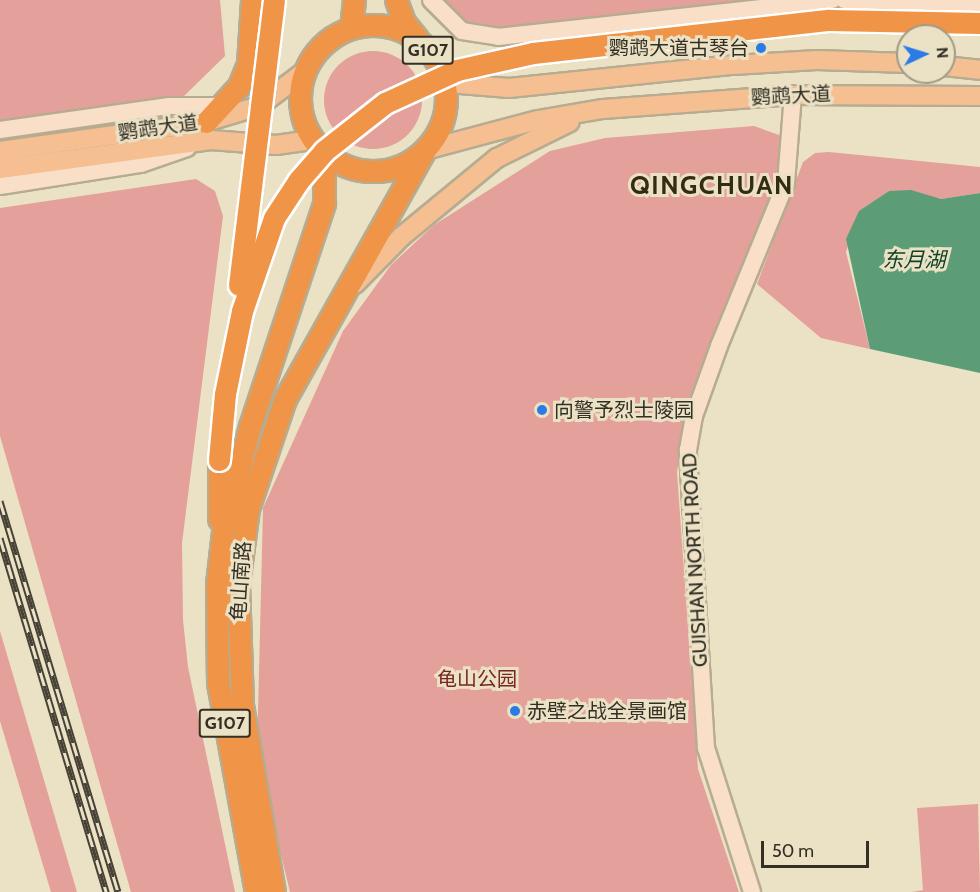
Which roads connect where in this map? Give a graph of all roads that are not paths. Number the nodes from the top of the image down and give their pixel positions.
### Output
1 (252, 0) edge
2 (274, 0) edge
3 (354, 0) edge
4 (396, 0) edge
5 (431, 0) edge
6 (832, 0) edge
7 (844, 0) edge
8 (980, 7) edge
9 (980, 23) edge
10 (351, 28) junction
11 (419, 40) junction
12 (896, 63) edge
13 (956, 67) edge
14 (441, 69) junction
15 (980, 70) edge
16 (304, 72) junction
17 (793, 95) junction
18 (980, 96) edge
19 (603, 109) junction
20 (212, 123) junction
21 (0, 130) edge
22 (318, 147) junction
23 (426, 150) junction
24 (0, 151) edge
25 (0, 170) edge
26 (0, 186) edge
27 (349, 291) junction
28 (225, 394) junction
29 (220, 552) junction
30 (256, 892) edge
31 (274, 892) edge
32 (752, 892) edge

1 - 20 highway
2 - 28 highway, bridge
3 - 10 highway
4 - 11 highway, G107
5 - 6 main road
7 - 8 main road
9 - 28 highway, bridge
10 - 11 highway, G107
10 - 16 highway, G107
11 - 14 highway, G107
12 - 14 main road, 鹦鹉大道
13 - 15 main road
14 - 23 highway, G107
16 - 20 main road, 鹦鹉大道
16 - 22 highway, G107
17 - 18 main road, 鹦鹉大道
17 - 19 main road, 鹦鹉大道
17 - 32 main road, GUISHAN NORTH ROAD
19 - 23 main road
19 - 27 main road
20 - 21 main road
20 - 22 main road, 鹦鹉大道
20 - 24 main road, 鹦鹉大道
20 - 25 main road, 鹦鹉大道
20 - 26 main road
22 - 23 highway, G107
22 - 29 highway, G107
23 - 27 highway, G107
27 - 31 highway, 龟山南路 / G107
28 - 29 highway, bridge
29 - 30 highway, 龟山南路 / G107

